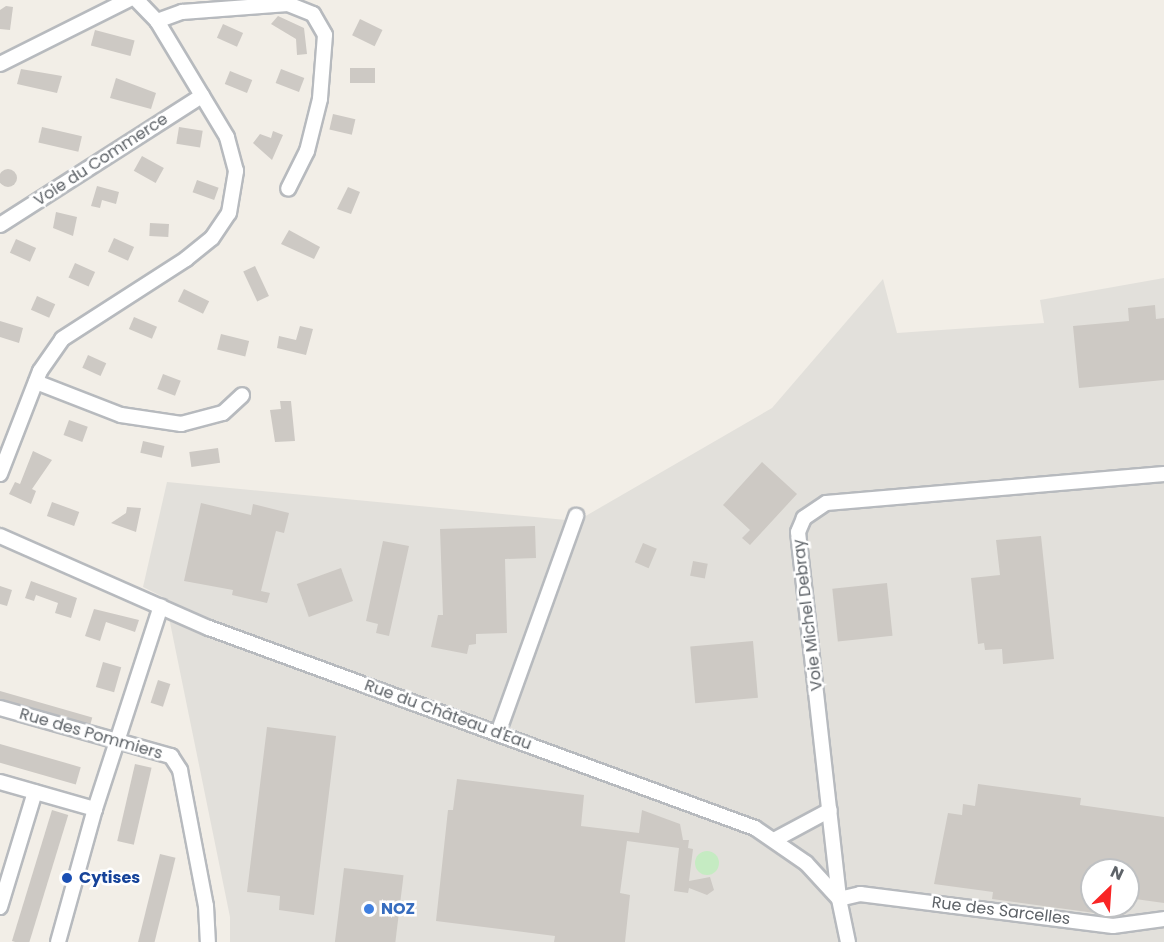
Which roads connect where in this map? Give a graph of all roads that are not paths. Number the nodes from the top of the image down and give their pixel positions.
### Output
1 (128, 0) edge
2 (137, 0) edge
3 (157, 21) junction
4 (0, 64) edge
5 (202, 96) junction
6 (288, 189) dead end
7 (0, 225) edge
8 (36, 382) junction
9 (242, 395) dead end
10 (0, 474) edge
11 (1164, 474) edge
12 (576, 516) dead end
13 (0, 536) edge
14 (161, 606) junction
15 (0, 708) edge
16 (498, 734) junction
17 (117, 740) junction
18 (0, 782) edge
19 (35, 792) junction
20 (95, 809) junction
21 (830, 810) junction
22 (776, 839) junction
23 (839, 899) junction
24 (0, 907) edge
25 (1164, 919) edge
26 (58, 942) edge
27 (208, 942) edge
28 (848, 942) edge

1 - 4 street
2 - 3 street
3 - 5 street
3 - 6 street
5 - 7 street, Voie du Commerce
5 - 8 street
8 - 9 street
8 - 10 street
11 - 21 street, Voie Michel Debray
12 - 16 street
13 - 14 street, Rue du Château d'Eau
14 - 16 street, Rue du Château d'Eau
14 - 17 street
15 - 17 street, Rue des Pommiers
16 - 22 street, Rue du Château d'Eau
17 - 20 street
17 - 27 street, Rue des Pommiers
18 - 19 street
19 - 20 street
19 - 24 street
20 - 26 street
21 - 22 street
21 - 23 street, Voie Michel Debray
22 - 23 street, Rue du Château d'Eau
23 - 25 street, Rue des Sarcelles
23 - 28 street

